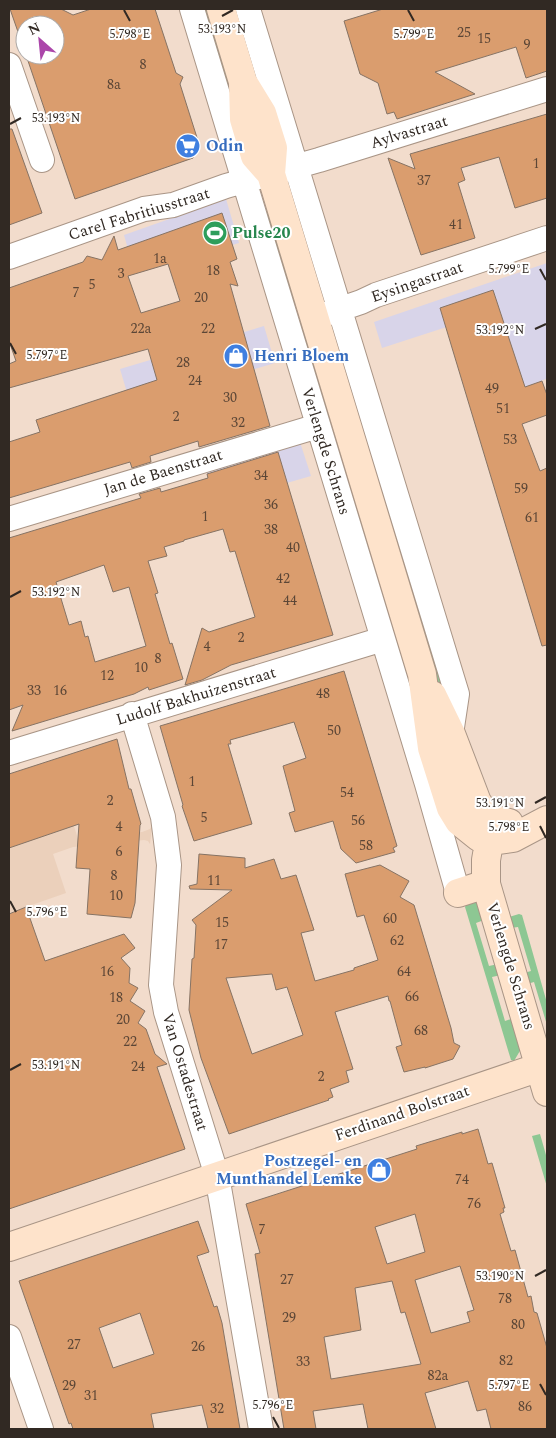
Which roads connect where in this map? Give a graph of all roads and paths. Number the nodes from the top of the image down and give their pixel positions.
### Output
1 (192, 9) edge
2 (221, 9) edge
3 (248, 9) edge
4 (9, 65) edge
5 (547, 89) edge
6 (42, 160) dead end
7 (296, 166) junction
8 (271, 174) junction
9 (244, 181) junction
10 (547, 238) edge
11 (9, 257) edge
12 (341, 309) junction
13 (314, 317) junction
14 (318, 426) junction
15 (9, 518) edge
16 (383, 639) junction
17 (422, 674) junction
18 (132, 714) junction
19 (451, 734) junction
20 (9, 753) edge
21 (544, 821) edge
22 (490, 830) junction
23 (486, 884) junction
24 (458, 893) joint
25 (544, 1079) edge
26 (217, 1176) junction
27 (9, 1247) edge
28 (9, 1337) edge
29 (41, 1429) edge
30 (261, 1429) edge

1 - 9 street, Verlengde Schrans
2 - 8 street, Verlengde Schrans
3 - 7 street, Verlengde Schrans
4 - 6 street
5 - 7 street, Aylvastraat
7 - 8 street, Aylvastraat
7 - 12 street, Verlengde Schrans
8 - 9 street, Carel Fabritiusstraat
8 - 13 street, Verlengde Schrans
9 - 11 street, Carel Fabritiusstraat
9 - 14 street, Verlengde Schrans
10 - 12 street, Eysingastraat
12 - 13 street, Eysingastraat
12 - 19 street, Verlengde Schrans
13 - 17 street, Verlengde Schrans
14 - 15 street, Jan de Baenstraat
14 - 16 street, Verlengde Schrans
16 - 18 street, Ludolf Bakhuizenstraat
16 - 24 street, Verlengde Schrans
17 - 19 street, Verlengde Schrans
17 - 22 street, Verlengde Schrans
18 - 20 street, Ludolf Bakhuizenstraat
18 - 26 street, Van Ostadestraat
19 - 22 street, Verlengde Schrans
21 - 22 street
22 - 23 street, Verlengde Schrans
23 - 24 street
23 - 25 street, Verlengde Schrans
25 - 26 street, Ferdinand Bolstraat
26 - 27 street, Ferdinand Bolstraat
26 - 30 street, Van Ostadestraat
28 - 29 street

